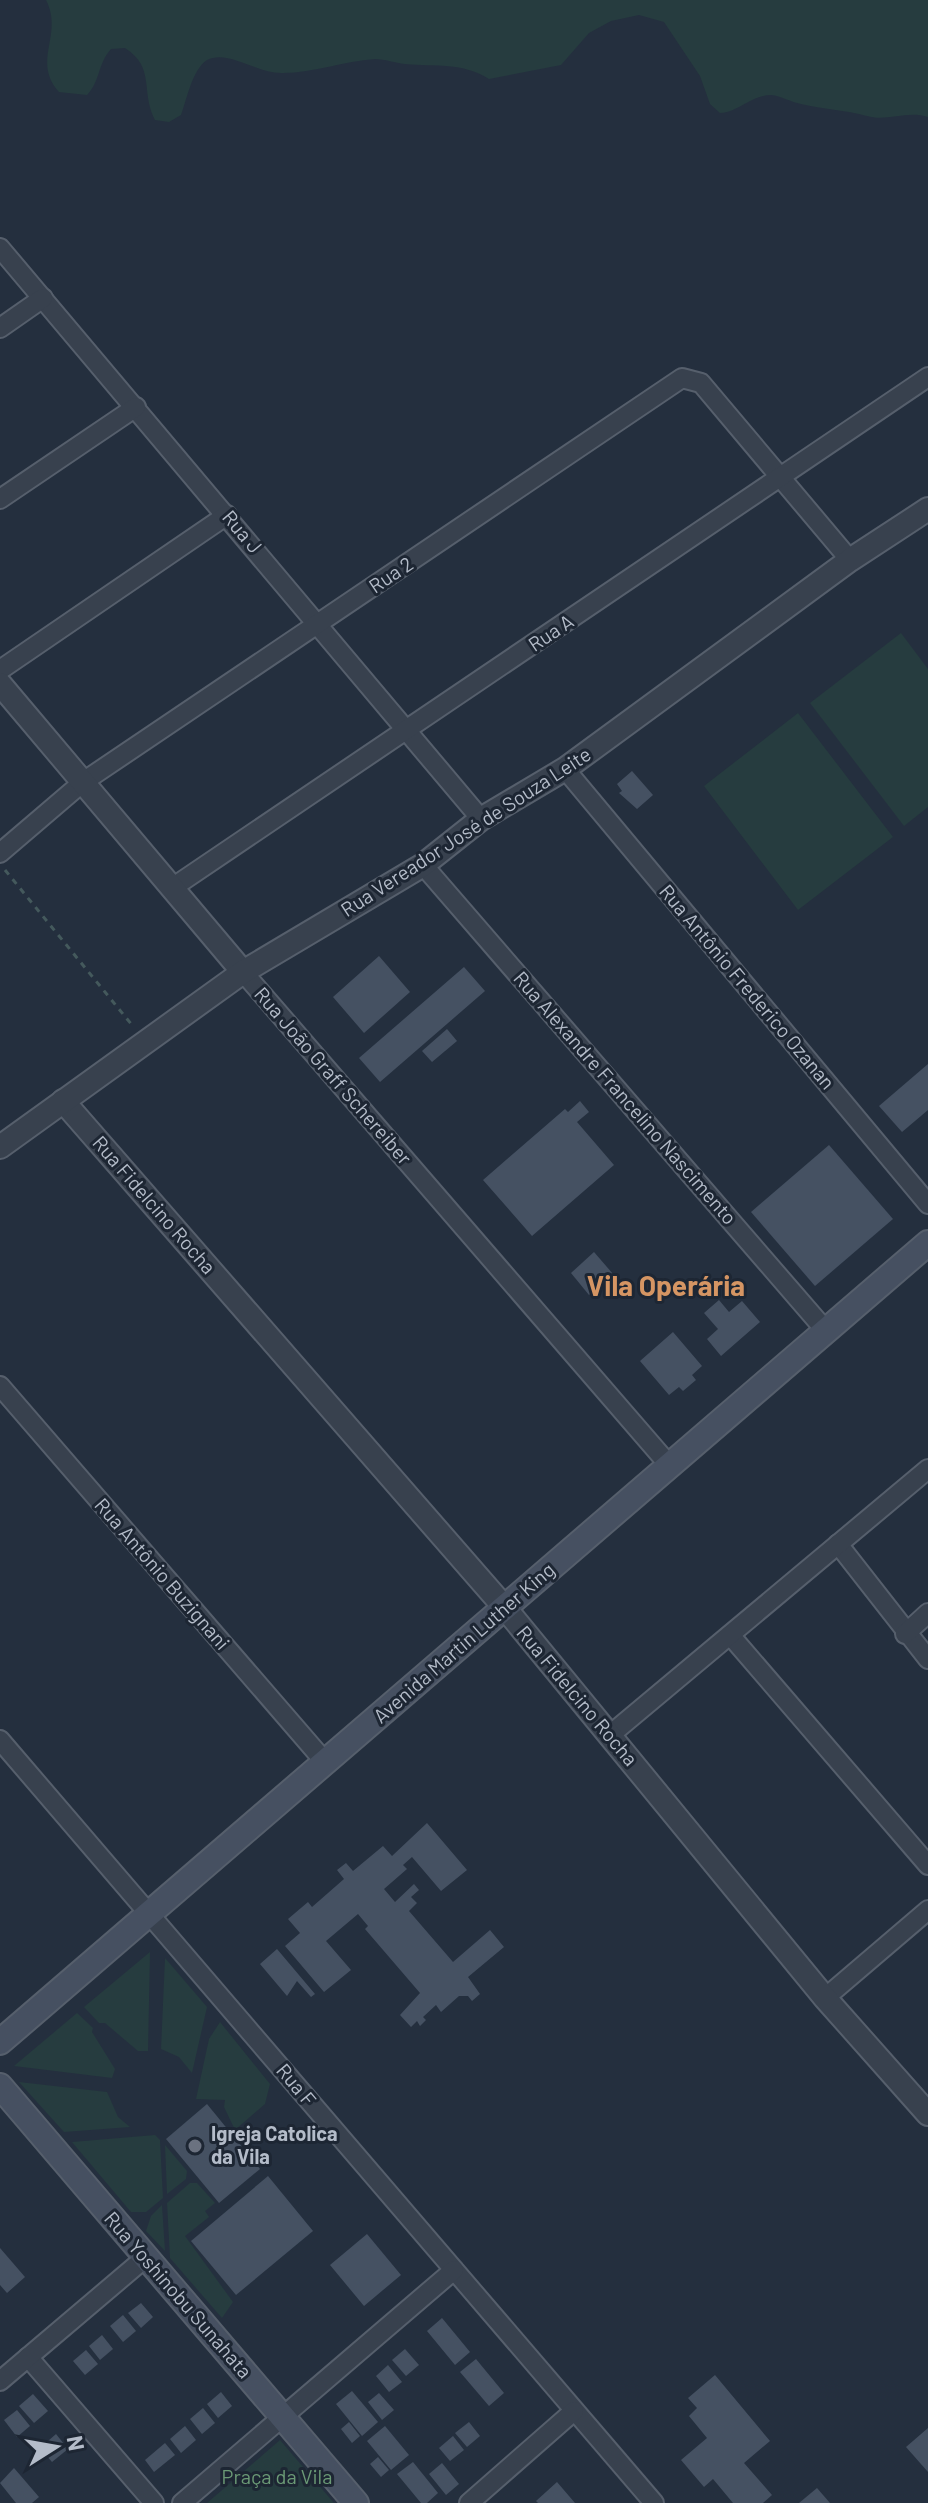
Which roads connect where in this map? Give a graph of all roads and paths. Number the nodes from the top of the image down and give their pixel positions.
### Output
1 (0, 248) edge
2 (43, 298) junction
3 (0, 328) edge
4 (928, 377) edge
5 (136, 407) junction
6 (780, 477) junction
7 (0, 499) edge
8 (926, 514) edge
9 (227, 515) junction
10 (850, 560) junction
11 (319, 623) junction
12 (0, 670) edge
13 (0, 684) edge
14 (408, 730) junction
15 (565, 769) junction
16 (83, 782) junction
17 (481, 819) junction
18 (0, 853) edge
19 (0, 864) edge
20 (423, 865) junction
21 (172, 888) junction
22 (243, 972) junction
23 (146, 1042) junction
24 (63, 1101) junction
25 (0, 1147) edge
26 (928, 1204) edge
27 (928, 1243) edge
28 (826, 1331) junction
29 (0, 1386) edge
30 (670, 1466) junction
31 (928, 1469) edge
32 (838, 1544) junction
33 (505, 1608) junction
34 (928, 1613) edge
35 (905, 1634) junction
36 (730, 1635) junction
37 (928, 1659) edge
38 (610, 1735) junction
39 (0, 1740) edge
40 (325, 1762) junction
41 (928, 1865) edge
42 (928, 1910) edge
43 (149, 1913) junction
44 (825, 1998) junction
45 (0, 2042) edge
46 (0, 2086) edge
47 (928, 2114) edge
48 (145, 2258) junction
49 (454, 2270) junction
50 (28, 2357) junction
51 (0, 2381) edge
52 (574, 2411) junction
53 (284, 2416) junction
54 (154, 2503) edge
55 (182, 2503) edge
56 (356, 2503) edge
57 (469, 2503) edge
58 (654, 2503) edge

1 - 2 street, Rua J
2 - 3 street
2 - 5 street, Rua J
4 - 6 street, Rua A
5 - 7 street
5 - 9 street, Rua J
6 - 10 street
6 - 11 street, Rua 2
6 - 14 street, Rua A
8 - 10 street, Rua Vereador José de Souza Leite
9 - 11 street, Rua J
9 - 12 street
10 - 15 street, Rua Vereador José de Souza Leite
11 - 14 street, Rua J
11 - 16 street, Rua 2
13 - 16 street, Rua João Graff Schereiber
14 - 17 street, Rua J
14 - 21 street, Rua A
15 - 17 street, Rua Vereador José de Souza Leite
15 - 26 street, Rua Antônio Frederico Ozanan
16 - 18 street
16 - 21 street, Rua João Graff Schereiber
17 - 20 street, Rua Vereador José de Souza Leite
19 - 23 path
20 - 22 street, Rua Vereador José de Souza Leite
20 - 28 street, Rua Alexandre Francelino Nascimento
21 - 22 street, Rua João Graff Schereiber
22 - 23 street, Rua Vereador José de Souza Leite
22 - 30 street, Rua João Graff Schereiber
23 - 24 street, Rua Vereador José de Souza Leite
24 - 25 street, Rua Vereador José de Souza Leite
24 - 33 street, Rua Fidelcino Rocha
27 - 28 main road, Avenida Martin Luther King
28 - 30 main road, Avenida Martin Luther King
29 - 40 street, Rua Antônio Buzignani
30 - 33 main road, Avenida Martin Luther King
31 - 32 street
32 - 35 street
32 - 36 street
33 - 38 street, Rua Fidelcino Rocha
33 - 40 main road, Avenida Martin Luther King
34 - 35 street
35 - 37 street
36 - 38 street
36 - 41 street
38 - 44 street, Rua Fidelcino Rocha
39 - 43 street, Rua F
40 - 43 main road, Avenida Martin Luther King
42 - 44 street
43 - 45 main road, Avenida Martin Luther King
43 - 49 street, Rua F
44 - 47 street, Rua Fidelcino Rocha
46 - 48 main road, Rua Yoshinobu Sunahata
48 - 50 street
48 - 53 main road, Rua Yoshinobu Sunahata
49 - 52 street, Rua F
49 - 53 street
50 - 51 street
50 - 54 street
52 - 57 street
52 - 58 street, Rua F
53 - 55 street
53 - 56 main road, Rua Yoshinobu Sunahata

